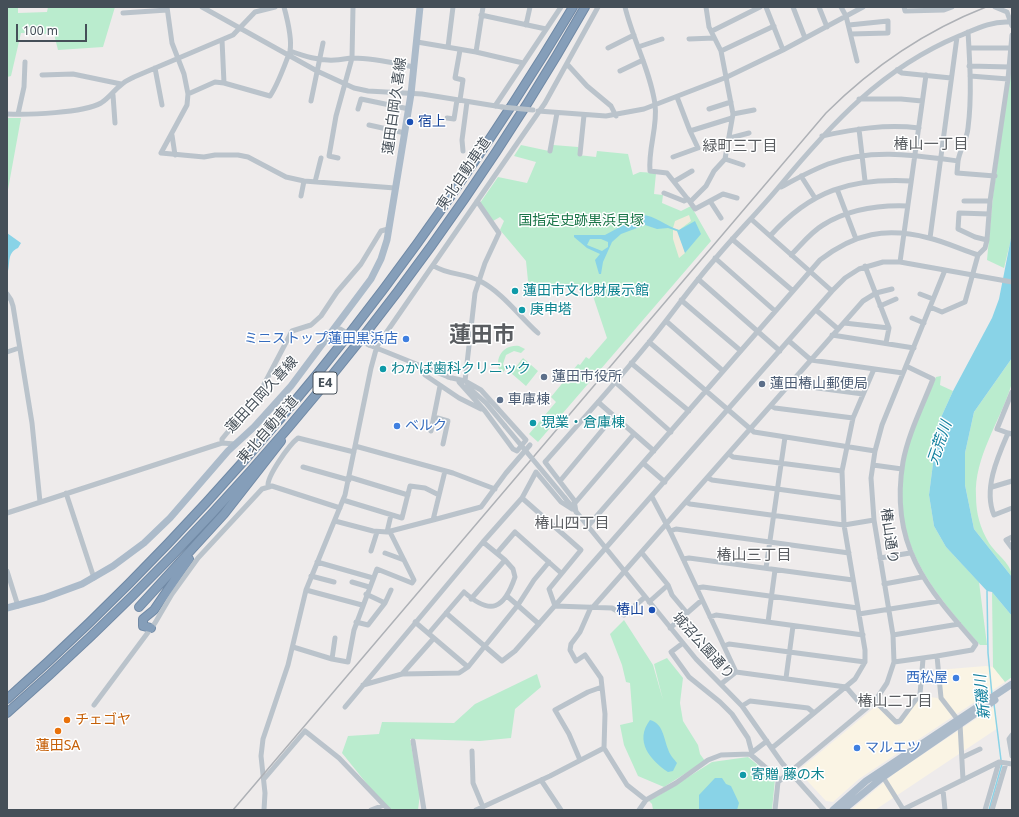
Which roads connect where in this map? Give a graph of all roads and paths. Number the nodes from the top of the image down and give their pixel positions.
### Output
1 (202, 7) edge
2 (275, 7) edge
3 (284, 7) edge
4 (353, 7) edge
5 (420, 7) edge
6 (453, 7) edge
7 (483, 7) edge
8 (530, 7) edge
9 (560, 7) edge
10 (573, 7) edge
11 (585, 7) edge
12 (598, 7) edge
13 (625, 7) edge
14 (707, 7) edge
15 (760, 7) edge
16 (766, 7) edge
17 (793, 7) edge
18 (819, 7) edge
19 (841, 7) edge
20 (863, 7) edge
21 (904, 7) edge
22 (952, 7) edge
23 (995, 7) edge
24 (167, 8) edge
25 (123, 13) dead end
26 (481, 15) junction
27 (846, 16) junction
28 (526, 24) junction
29 (1010, 24) edge
30 (848, 25) junction
31 (774, 26) junction
32 (827, 27) junction
33 (240, 28) junction
34 (546, 29) junction
35 (712, 31) junction
36 (968, 32) junction
37 (851, 34) junction
38 (1012, 35) edge
39 (634, 36) junction
40 (957, 37) junction
41 (714, 38) junction
42 (805, 38) junction
43 (689, 39) dead end
44 (222, 40) junction
45 (662, 40) dead end
46 (417, 42) junction
47 (323, 43) dead end
48 (448, 47) junction
49 (638, 47) junction
50 (608, 48) dead end
51 (969, 48) junction
52 (1011, 48) junction
53 (460, 50) junction
54 (783, 50) junction
55 (288, 52) junction
56 (476, 52) junction
57 (721, 52) junction
58 (179, 58) junction
59 (352, 58) junction
60 (320, 59) junction
61 (642, 60) junction
62 (856, 61) dead end
63 (26, 62) dead end
64 (523, 63) junction
65 (567, 64) junction
66 (969, 66) junction
67 (1010, 66) junction
68 (414, 67) junction
69 (155, 68) junction
70 (317, 70) junction
71 (897, 70) junction
72 (620, 72) dead end
73 (42, 75) dead end
74 (926, 75) junction
75 (727, 76) junction
76 (970, 76) junction
77 (951, 78) junction
78 (1008, 79) junction
79 (224, 83) junction
80 (121, 84) junction
81 (344, 84) junction
82 (188, 94) junction
83 (411, 94) junction
84 (113, 95) junction
85 (677, 97) junction
86 (859, 99) junction
87 (458, 100) junction
88 (311, 101) dead end
89 (922, 101) junction
90 (467, 102) junction
91 (732, 102) junction
92 (162, 105) dead end
93 (495, 106) junction
94 (655, 106) junction
95 (358, 109) dead end
96 (409, 109) junction
97 (709, 109) dead end
98 (754, 110) dead end
99 (540, 111) junction
100 (557, 113) junction
101 (7, 114) edge
102 (18, 114) junction
103 (584, 115) junction
104 (616, 116) junction
105 (732, 116) junction
106 (447, 118) dead end
107 (115, 123) dead end
108 (369, 124) dead end
109 (859, 128) junction
110 (919, 128) junction
111 (690, 131) junction
112 (405, 133) junction
113 (749, 133) dead end
114 (172, 135) junction
115 (821, 136) junction
116 (730, 138) junction
117 (463, 151) dead end
118 (550, 151) dead end
119 (175, 154) junction
120 (580, 154) dead end
121 (862, 155) junction
122 (915, 155) junction
123 (674, 157) dead end
124 (320, 158) dead end
125 (338, 158) dead end
126 (725, 159) junction
127 (941, 159) junction
128 (958, 161) junction
129 (743, 165) dead end
130 (692, 171) dead end
131 (802, 176) junction
132 (995, 176) junction
133 (304, 181) junction
134 (675, 181) junction
135 (865, 181) junction
136 (911, 181) junction
137 (315, 182) junction
138 (395, 188) junction
139 (778, 188) junction
140 (837, 189) junction
141 (664, 193) dead end
142 (301, 196) dead end
143 (737, 198) dead end
144 (815, 198) junction
145 (689, 200) junction
146 (477, 201) junction
147 (710, 201) junction
148 (964, 201) dead end
149 (990, 201) junction
150 (908, 206) junction
151 (989, 214) junction
152 (846, 215) junction
153 (721, 218) dead end
154 (751, 219) junction
155 (388, 229) junction
156 (904, 234) junction
157 (770, 236) junction
158 (930, 238) junction
159 (732, 239) junction
160 (856, 239) junction
161 (987, 240) junction
162 (791, 255) junction
163 (978, 255) junction
164 (715, 258) junction
165 (900, 262) junction
166 (434, 266) junction
167 (865, 266) junction
168 (945, 270) junction
169 (810, 272) junction
170 (972, 275) junction
171 (698, 279) junction
172 (480, 280) junction
173 (1012, 282) edge
174 (892, 289) dead end
175 (793, 291) junction
176 (832, 291) junction
177 (876, 293) junction
178 (7, 294) edge
179 (920, 294) dead end
180 (896, 299) dead end
181 (933, 299) junction
182 (681, 300) junction
183 (880, 306) junction
184 (930, 307) junction
185 (816, 310) junction
186 (776, 311) junction
187 (912, 318) dead end
188 (666, 321) junction
189 (844, 323) junction
190 (924, 323) junction
191 (337, 327) junction
192 (888, 328) junction
193 (838, 329) junction
194 (758, 332) junction
195 (538, 333) dead end
196 (832, 336) junction
197 (789, 341) junction
198 (649, 342) junction
199 (886, 343) junction
200 (19, 348) junction
201 (914, 348) junction
202 (376, 349) junction
203 (741, 351) junction
204 (780, 351) junction
205 (7, 352) edge
206 (811, 360) junction
207 (632, 363) junction
208 (422, 366) junction
209 (906, 366) junction
210 (874, 369) junction
211 (724, 371) junction
212 (904, 373) junction
213 (462, 382) junction
214 (615, 382) junction
215 (792, 383) junction
216 (440, 386) junction
217 (705, 392) junction
218 (1012, 392) edge
219 (863, 394) junction
220 (1010, 400) edge
221 (598, 402) junction
222 (771, 406) junction
223 (304, 408) junction
224 (728, 410) junction
225 (485, 411) junction
226 (689, 411) junction
227 (614, 416) junction
228 (434, 417) junction
229 (853, 418) junction
230 (750, 430) junction
231 (431, 431) dead end
232 (671, 432) junction
233 (1010, 433) edge
234 (634, 434) junction
235 (784, 437) junction
236 (222, 443) junction
237 (235, 444) junction
238 (443, 444) dead end
239 (530, 445) dead end
240 (355, 446) junction
241 (846, 446) junction
242 (654, 451) junction
243 (875, 451) junction
244 (354, 452) junction
245 (729, 454) junction
246 (643, 463) junction
247 (781, 463) junction
248 (873, 465) junction
249 (304, 467) dead end
250 (902, 469) junction
251 (445, 471) junction
252 (842, 471) junction
253 (349, 478) junction
254 (708, 478) junction
255 (560, 481) junction
256 (1012, 481) edge
257 (665, 482) junction
258 (268, 486) junction
259 (992, 487) junction
260 (495, 489) junction
261 (777, 489) junction
262 (66, 493) junction
263 (408, 495) junction
264 (439, 495) junction
265 (652, 497) junction
266 (522, 498) junction
267 (842, 498) junction
268 (343, 500) junction
269 (40, 502) junction
270 (686, 502) junction
271 (575, 503) junction
272 (340, 508) junction
273 (1012, 508) edge
274 (576, 512) junction
275 (7, 513) edge
276 (391, 515) junction
277 (774, 516) junction
278 (433, 520) junction
279 (874, 520) junction
280 (335, 521) junction
281 (667, 525) junction
282 (844, 525) junction
283 (588, 526) junction
284 (670, 531) junction
285 (377, 532) junction
286 (389, 532) junction
287 (1012, 537) edge
288 (199, 542) junction
289 (483, 542) junction
290 (770, 542) junction
291 (1012, 548) edge
292 (606, 549) junction
293 (371, 551) dead end
294 (385, 553) dead end
295 (497, 553) junction
296 (642, 553) junction
297 (849, 553) junction
298 (910, 553) junction
299 (880, 558) junction
300 (683, 559) junction
301 (404, 560) junction
302 (505, 560) junction
303 (317, 562) junction
304 (549, 562) junction
305 (766, 568) junction
306 (775, 570) junction
307 (7, 571) edge
308 (625, 572) junction
309 (561, 573) junction
310 (311, 576) junction
311 (922, 577) junction
312 (94, 578) junction
313 (373, 578) junction
314 (853, 580) junction
315 (334, 582) dead end
316 (352, 582) dead end
317 (884, 584) junction
318 (668, 585) junction
319 (369, 587) junction
320 (697, 588) junction
321 (306, 590) junction
322 (391, 590) dead end
323 (366, 594) junction
324 (507, 596) junction
325 (772, 596) junction
326 (645, 597) junction
327 (471, 599) junction
328 (702, 600) junction
329 (649, 602) junction
330 (940, 602) junction
331 (385, 603) junction
332 (518, 605) junction
333 (18, 606) junction
334 (362, 606) junction
335 (555, 606) junction
336 (139, 607) dead end
337 (592, 607) junction
338 (7, 608) edge
339 (858, 608) junction
340 (888, 610) junction
341 (446, 613) junction
342 (687, 613) junction
343 (859, 614) junction
344 (710, 617) junction
345 (356, 622) junction
346 (415, 622) junction
347 (768, 622) junction
348 (539, 624) junction
349 (959, 624) junction
350 (793, 626) junction
351 (151, 628) junction
352 (670, 628) junction
353 (429, 633) junction
354 (863, 635) junction
355 (893, 635) junction
356 (335, 638) dead end
357 (434, 638) junction
358 (683, 643) junction
359 (724, 646) junction
360 (293, 647) junction
361 (485, 647) junction
362 (790, 652) junction
363 (937, 656) junction
364 (332, 659) junction
365 (923, 659) junction
366 (864, 662) junction
367 (894, 662) junction
368 (468, 667) junction
369 (736, 672) junction
370 (402, 674) junction
371 (786, 678) junction
372 (721, 684) junction
373 (1012, 684) edge
374 (361, 685) junction
375 (602, 687) junction
376 (846, 687) junction
377 (1012, 689) edge
378 (7, 699) edge
379 (875, 701) junction
380 (94, 705) dead end
381 (742, 706) junction
382 (345, 707) dead end
383 (865, 709) junction
384 (7, 713) edge
385 (814, 713) junction
386 (959, 722) junction
387 (1012, 736) edge
388 (413, 741) dead end
389 (767, 742) junction
390 (604, 748) junction
391 (772, 748) junction
392 (980, 749) dead end
393 (472, 751) dead end
394 (751, 754) junction
395 (1012, 756) edge
396 (963, 757) junction
397 (580, 760) junction
398 (999, 762) junction
399 (1006, 763) junction
400 (1012, 764) edge
401 (789, 772) junction
402 (883, 777) junction
403 (264, 779) junction
404 (541, 780) junction
405 (780, 780) junction
406 (962, 780) junction
407 (943, 790) junction
408 (646, 800) junction
409 (384, 805) junction
410 (482, 807) junction
411 (818, 808) edge
412 (264, 810) edge
413 (371, 810) edge
414 (389, 810) edge
415 (424, 810) edge
416 (476, 810) edge
417 (561, 810) edge
418 (639, 810) edge
419 (775, 810) edge
420 (824, 810) edge
421 (833, 810) edge
422 (843, 810) edge
423 (902, 810) edge
424 (944, 810) edge
425 (985, 810) edge
426 (992, 810) edge

1 - 33 street
2 - 33 street
3 - 55 street
4 - 59 street
5 - 46 main road, 蓮田白岡久喜線
6 - 48 street
7 - 26 street
8 - 28 street
9 - 34 street
10 - 378 highway, 東北自動車道 / E4
11 - 223 highway, 東北自動車道 / E4
12 - 65 street
13 - 39 street
14 - 35 street
15 - 35 street
16 - 31 street
17 - 42 street
18 - 32 street
19 - 27 street
20 - 27 street
21 - 22 street
23 - 29 street
24 - 25 street
24 - 58 street
26 - 28 street
26 - 56 street
27 - 30 street
27 - 32 street
28 - 34 street
29 - 36 street
30 - 37 street
30 - 37 street
31 - 54 street
31 - 57 street
32 - 42 street
33 - 44 street
33 - 55 street
34 - 64 street
35 - 41 street
36 - 40 street
36 - 51 street
37 - 62 street
38 - 52 street
39 - 49 street
39 - 50 street
40 - 71 street
40 - 77 street
41 - 43 street
41 - 57 street
42 - 54 street
44 - 58 street
44 - 79 street
45 - 49 street
46 - 48 street
46 - 68 main road, 蓮田白岡久喜線
47 - 60 street
48 - 53 street
49 - 61 street
51 - 52 street
51 - 66 street
52 - 67 street
53 - 56 street
53 - 87 street
54 - 75 street
55 - 60 street
55 - 70 street
55 - 79 street
56 - 64 street
57 - 75 street
58 - 69 street
58 - 82 street
59 - 60 street
59 - 68 street
59 - 81 street
60 - 70 street
61 - 72 street
61 - 94 street
63 - 102 street
64 - 93 street
65 - 99 street
65 - 104 street
66 - 67 street
66 - 76 street
67 - 78 street
68 - 83 main road, 蓮田白岡久喜線
69 - 80 street
69 - 92 street
70 - 81 street
70 - 88 street
71 - 74 street
71 - 86 street
73 - 80 street
74 - 77 street
74 - 89 street
75 - 85 street
75 - 91 street
76 - 78 street
76 - 128 street
77 - 127 street
78 - 132 street
79 - 82 street
80 - 84 street
81 - 83 street
81 - 125 street
82 - 114 street
83 - 87 street
83 - 96 main road, 蓮田白岡久喜線
84 - 102 street
84 - 107 street
85 - 94 street
85 - 111 street
86 - 89 street
86 - 115 street
87 - 90 street
87 - 106 street
89 - 110 street
90 - 93 street
90 - 117 street
91 - 97 street
91 - 105 street
93 - 99 street, bridge
94 - 104 street
94 - 134 street
95 - 96 street
96 - 112 main road, 蓮田白岡久喜線
98 - 105 street
99 - 100 street
99 - 146 street
100 - 103 street
100 - 118 street
101 - 102 street
103 - 104 street
103 - 120 street
105 - 111 street
105 - 116 street
108 - 112 street
109 - 110 street
109 - 115 street
109 - 121 street
110 - 122 street
111 - 123 street
112 - 138 main road, 蓮田白岡久喜線
113 - 116 street
114 - 119 street
114 - 119 street
115 - 139 street
116 - 126 street
119 - 133 street
121 - 122 street
121 - 131 street
121 - 135 street
122 - 127 street
122 - 136 street
124 - 137 street
126 - 129 street
126 - 145 street
127 - 128 street
127 - 158 street
128 - 132 street
130 - 134 street
131 - 139 street
131 - 144 street
132 - 149 street
133 - 137 street
133 - 142 street
134 - 145 street
135 - 136 street
135 - 140 street
136 - 150 street
137 - 138 street
138 - 155 main road, 蓮田白岡久喜線
139 - 154 street
140 - 144 street
140 - 152 street
141 - 145 street
143 - 147 street
144 - 157 street
145 - 147 street
146 - 166 street
146 - 172 street
147 - 153 street
148 - 149 street
149 - 151 street
150 - 152 street
150 - 156 street
151 - 161 street
151 - 161 street
152 - 160 street
152 - 162 street
154 - 157 street
154 - 159 street
155 - 191 main road, 蓮田白岡久喜線
155 - 236 street
156 - 158 street
156 - 160 street
156 - 165 street
157 - 162 street
158 - 163 street
159 - 164 street
159 - 175 street
160 - 169 street
161 - 163 street
162 - 169 street
163 - 170 street
164 - 171 street
164 - 186 street
165 - 167 street
165 - 168 street
166 - 172 street
166 - 202 street
167 - 176 street
167 - 177 street
168 - 170 street
168 - 181 street, 椿山通り
169 - 175 street
169 - 176 street
170 - 173 street
170 - 184 street
171 - 182 street
171 - 194 street
172 - 195 street
172 - 213 street
174 - 177 street
175 - 186 street
176 - 185 street
177 - 183 street
177 - 189 street
178 - 200 street
179 - 181 street
180 - 183 street
181 - 184 street, 椿山通り
182 - 188 street
182 - 203 street
183 - 192 street
184 - 190 street, 椿山通り
185 - 193 street
185 - 197 street
186 - 194 street
187 - 190 street
188 - 198 street
188 - 211 street
189 - 192 street
189 - 193 street
190 - 201 street, 椿山通り
191 - 202 street, bridge
191 - 237 main road, 蓮田白岡久喜線
192 - 199 street
193 - 196 street
194 - 203 street
194 - 204 street
196 - 199 street
196 - 206 street
197 - 204 street
197 - 206 street
198 - 207 street
198 - 217 street
199 - 201 street
200 - 205 street
200 - 269 street
201 - 209 street, 椿山通り
202 - 208 street
202 - 240 street
203 - 211 street
204 - 224 street
206 - 210 street
206 - 215 street
207 - 214 street
207 - 226 street
208 - 213 street
208 - 216 street
209 - 212 street, 椿山通り
209 - 250 street
210 - 212 street
210 - 219 street
211 - 217 street
212 - 243 street, 椿山通り
213 - 225 street
213 - 225 street
213 - 274 street, 城沼公園通り, bridge
214 - 221 street
214 - 232 street
215 - 219 street
215 - 222 street
216 - 225 street
216 - 228 street
217 - 224 street
217 - 226 street
218 - 220 street
219 - 229 street
220 - 233 street
221 - 227 street
221 - 255 street
222 - 229 street
222 - 230 street
223 - 288 highway
223 - 384 highway, 東北自動車道 / E4
224 - 230 street
224 - 257 street
226 - 232 street
227 - 234 street
227 - 255 street
228 - 231 street
228 - 238 street
229 - 241 street
230 - 235 street
230 - 245 street
232 - 242 street
233 - 259 street
234 - 242 street
234 - 271 street
235 - 241 street
235 - 247 street
236 - 237 street
236 - 262 street
237 - 312 main road, 蓮田白岡久喜線
239 - 260 street
240 - 244 street
240 - 251 street
241 - 243 street
241 - 252 street
242 - 246 street
243 - 248 street, 椿山通り
244 - 253 street
244 - 258 street
245 - 247 street
245 - 254 street
246 - 257 street
246 - 283 street
247 - 252 street
247 - 261 street
248 - 250 street
248 - 279 street, 椿山通り
249 - 253 street
250 - 298 street
251 - 260 street
251 - 264 street
252 - 267 street
253 - 263 street
253 - 268 street
254 - 261 street
254 - 270 street
255 - 271 street
256 - 259 street
257 - 265 street
258 - 272 street
258 - 351 street
259 - 273 street
260 - 278 street
261 - 267 street
261 - 277 street
262 - 269 street
262 - 312 street
263 - 264 street
263 - 276 street
264 - 278 street
265 - 281 street
265 - 292 street
266 - 274 street
266 - 289 street
266 - 309 street
267 - 282 street
268 - 272 street
268 - 276 street
269 - 275 street
270 - 277 street
270 - 281 street
271 - 274 street
272 - 280 street
274 - 283 street, 城沼公園通り
276 - 286 street
277 - 282 street
277 - 290 street
278 - 286 street
279 - 282 street
279 - 299 street, 椿山通り
280 - 285 street
280 - 303 street
281 - 284 street
281 - 296 street
282 - 297 street
283 - 292 street, 城沼公園通り
284 - 290 street
284 - 300 street
285 - 286 street
285 - 293 street
286 - 301 street
287 - 291 street
288 - 336 highway
288 - 351 highway
289 - 295 street
289 - 346 street
290 - 297 street
290 - 305 street
292 - 308 street, 城沼公園通り
292 - 335 street
294 - 301 street
295 - 302 street
295 - 304 street
296 - 308 street
296 - 318 street
297 - 314 street
298 - 299 street
298 - 311 street
299 - 317 street, 椿山通り
300 - 305 street
300 - 320 street
301 - 313 street
302 - 324 street
302 - 327 street
303 - 310 street
303 - 313 street
304 - 309 street
304 - 332 street
305 - 306 street
306 - 314 street
306 - 325 street
307 - 333 street
308 - 326 street, 城沼公園通り
308 - 337 street
309 - 335 street
310 - 315 street
310 - 321 street
311 - 317 street
311 - 330 street
312 - 333 main road, 蓮田白岡久喜線
313 - 319 street
314 - 339 street
316 - 319 street
317 - 340 street, 椿山通り
318 - 329 street
318 - 342 street
319 - 323 street
320 - 325 street
320 - 328 street
321 - 334 street
321 - 360 street
322 - 331 street
323 - 331 street
323 - 334 street
324 - 327 street
324 - 332 street
325 - 339 street
325 - 347 street
326 - 329 street, 城沼公園通り
326 - 337 street
327 - 341 street
328 - 342 street
328 - 344 street
329 - 352 street, 城沼公園通り
330 - 340 street
330 - 349 street
331 - 345 street
332 - 348 street
332 - 361 street
333 - 338 main road, 蓮田白岡久喜線
334 - 345 street
335 - 337 street
335 - 348 street
337 - 375 street
339 - 343 street
340 - 343 street
340 - 355 street, 椿山通り
341 - 353 street
341 - 361 street
342 - 352 street
343 - 354 street
344 - 347 street
344 - 359 street
345 - 364 street
346 - 353 street
346 - 374 street
347 - 350 street
348 - 361 street
349 - 355 street
349 - 363 street
350 - 354 street
350 - 362 street
351 - 380 street
352 - 358 street, 城沼公園通り
353 - 357 street
354 - 366 street
355 - 367 street, 椿山通り
356 - 364 street
357 - 368 street
357 - 370 street
358 - 372 street, 城沼公園通り
358 - 394 street
359 - 362 street
359 - 369 street
360 - 364 street
360 - 403 street
361 - 368 street
362 - 366 street
362 - 371 street
363 - 365 street
363 - 386 street
365 - 367 street
365 - 379 street
366 - 376 street
367 - 379 street, 椿山通り
368 - 370 street
369 - 371 street
369 - 372 street
370 - 374 street
371 - 376 street
372 - 381 street, 城沼公園通り
373 - 386 main road
374 - 382 street
375 - 390 street
375 - 397 street
376 - 383 street
376 - 385 street
377 - 386 main road
379 - 383 street, 椿山通り
381 - 385 street
381 - 389 street, 城沼公園通り
383 - 401 street, 椿山通り
385 - 391 street
386 - 396 street
386 - 402 main road
386 - 421 main road
387 - 395 street
388 - 415 street
389 - 391 street, 城沼公園通り
389 - 394 street
390 - 397 street
390 - 408 street
391 - 401 street, 城沼公園通り
392 - 396 street
393 - 410 street
394 - 405 street
394 - 408 street
396 - 406 street
397 - 404 street
398 - 399 street
398 - 406 street
398 - 425 street
399 - 400 street
399 - 426 street
401 - 405 street, 椿山通り
401 - 411 street, 城沼公園通り
402 - 422 main road
402 - 423 street
403 - 409 street
403 - 412 street
404 - 410 street
404 - 417 street
405 - 419 street
406 - 407 street
407 - 423 street
407 - 424 street
408 - 418 street
409 - 413 street
409 - 414 street
410 - 416 street
411 - 420 street, 城沼公園通り

